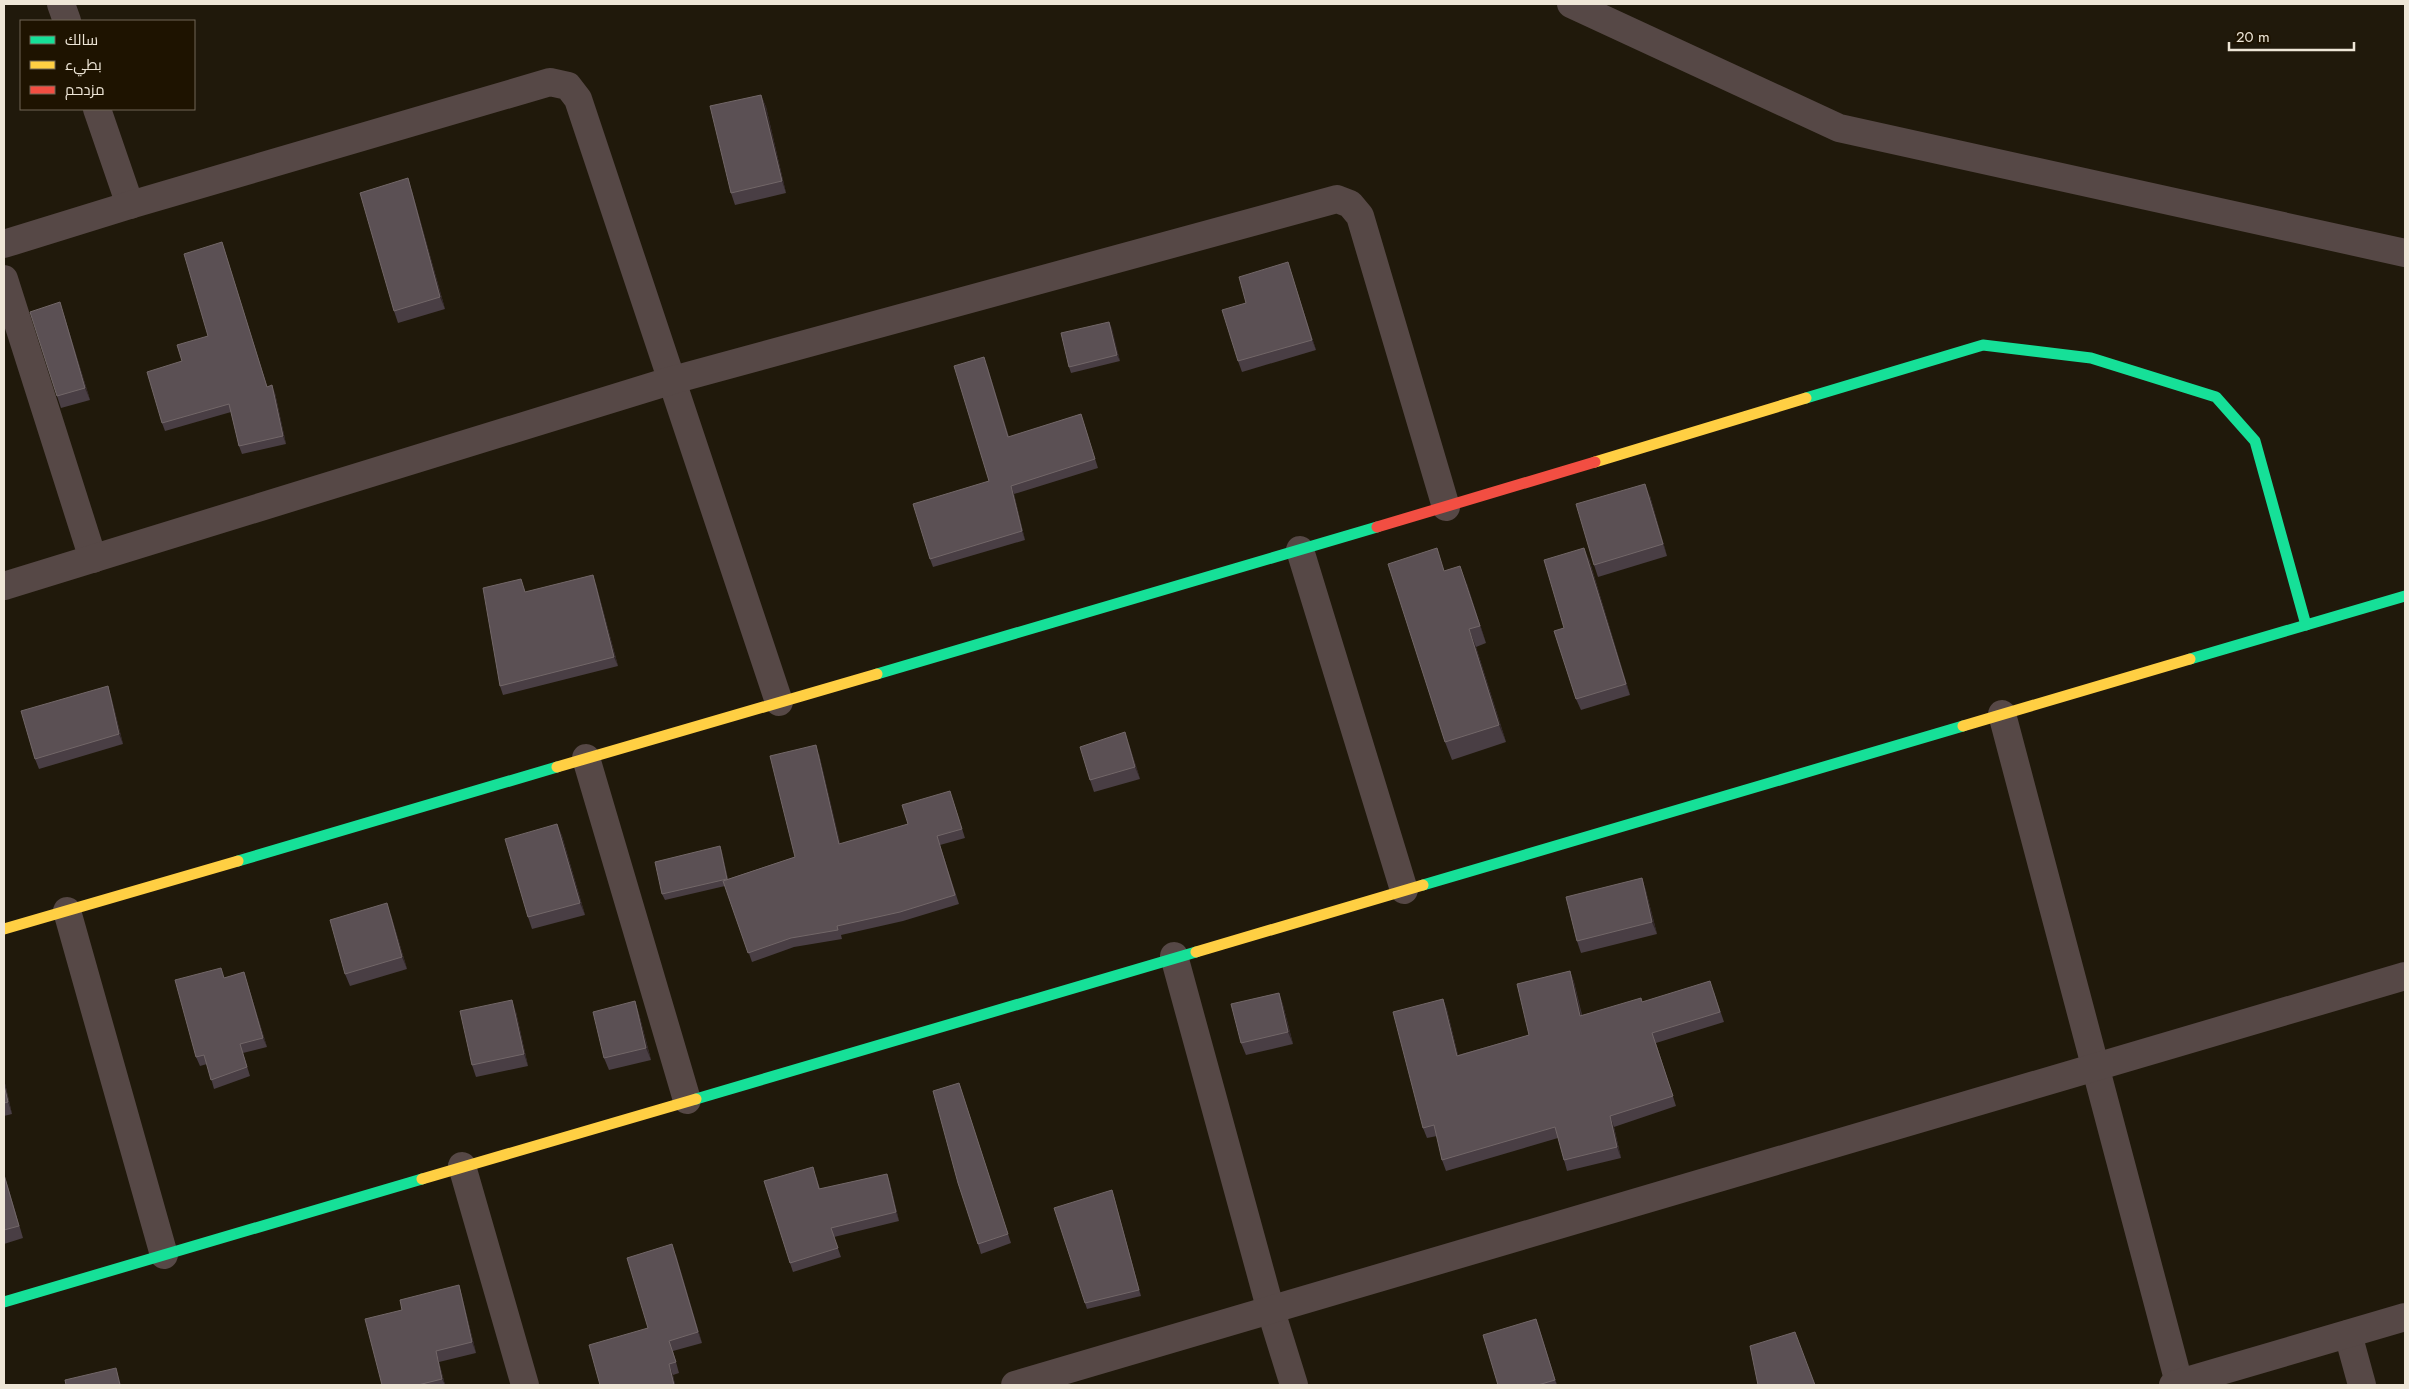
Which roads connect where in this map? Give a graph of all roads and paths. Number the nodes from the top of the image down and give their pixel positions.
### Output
1 (61, 4) edge
2 (1571, 4) edge
3 (67, 20) edge
4 (97, 110) edge
5 (130, 205) junction
6 (4, 244) edge
7 (2405, 253) edge
8 (4, 279) edge
9 (673, 380) junction
10 (1446, 507) junction
11 (1300, 550) junction
12 (93, 559) junction
13 (4, 586) edge
14 (2405, 596) edge
15 (2306, 624) junction
16 (779, 702) junction
17 (2002, 714) junction
18 (586, 758) junction
19 (1404, 890) junction
20 (67, 911) junction
21 (4, 929) edge
22 (1174, 956) junction
23 (2405, 976) edge
24 (2096, 1067) junction
25 (687, 1100) junction
26 (462, 1166) junction
27 (164, 1255) junction
28 (4, 1302) edge
29 (1271, 1311) junction
30 (2405, 1317) edge
31 (2348, 1334) junction
32 (2176, 1384) edge
33 (525, 1385) edge
34 (1015, 1385) edge
35 (1294, 1385) edge
36 (2362, 1385) edge

1 - 3 street
2 - 7 street
4 - 5 street
5 - 6 street
5 - 9 street
8 - 12 street
9 - 10 street
9 - 12 street
9 - 16 street
10 - 11 street
10 - 15 street
11 - 16 street
11 - 19 street
12 - 13 street
14 - 15 street
15 - 17 street
16 - 18 street
17 - 19 street
17 - 24 street
18 - 20 street
18 - 25 street
19 - 22 street
20 - 21 street
20 - 27 street
22 - 25 street
22 - 29 street
23 - 24 street
24 - 29 street
24 - 32 street
25 - 26 street
26 - 27 street
26 - 33 street
27 - 28 street
29 - 34 street
29 - 35 street
30 - 31 street
31 - 32 street
31 - 36 street

